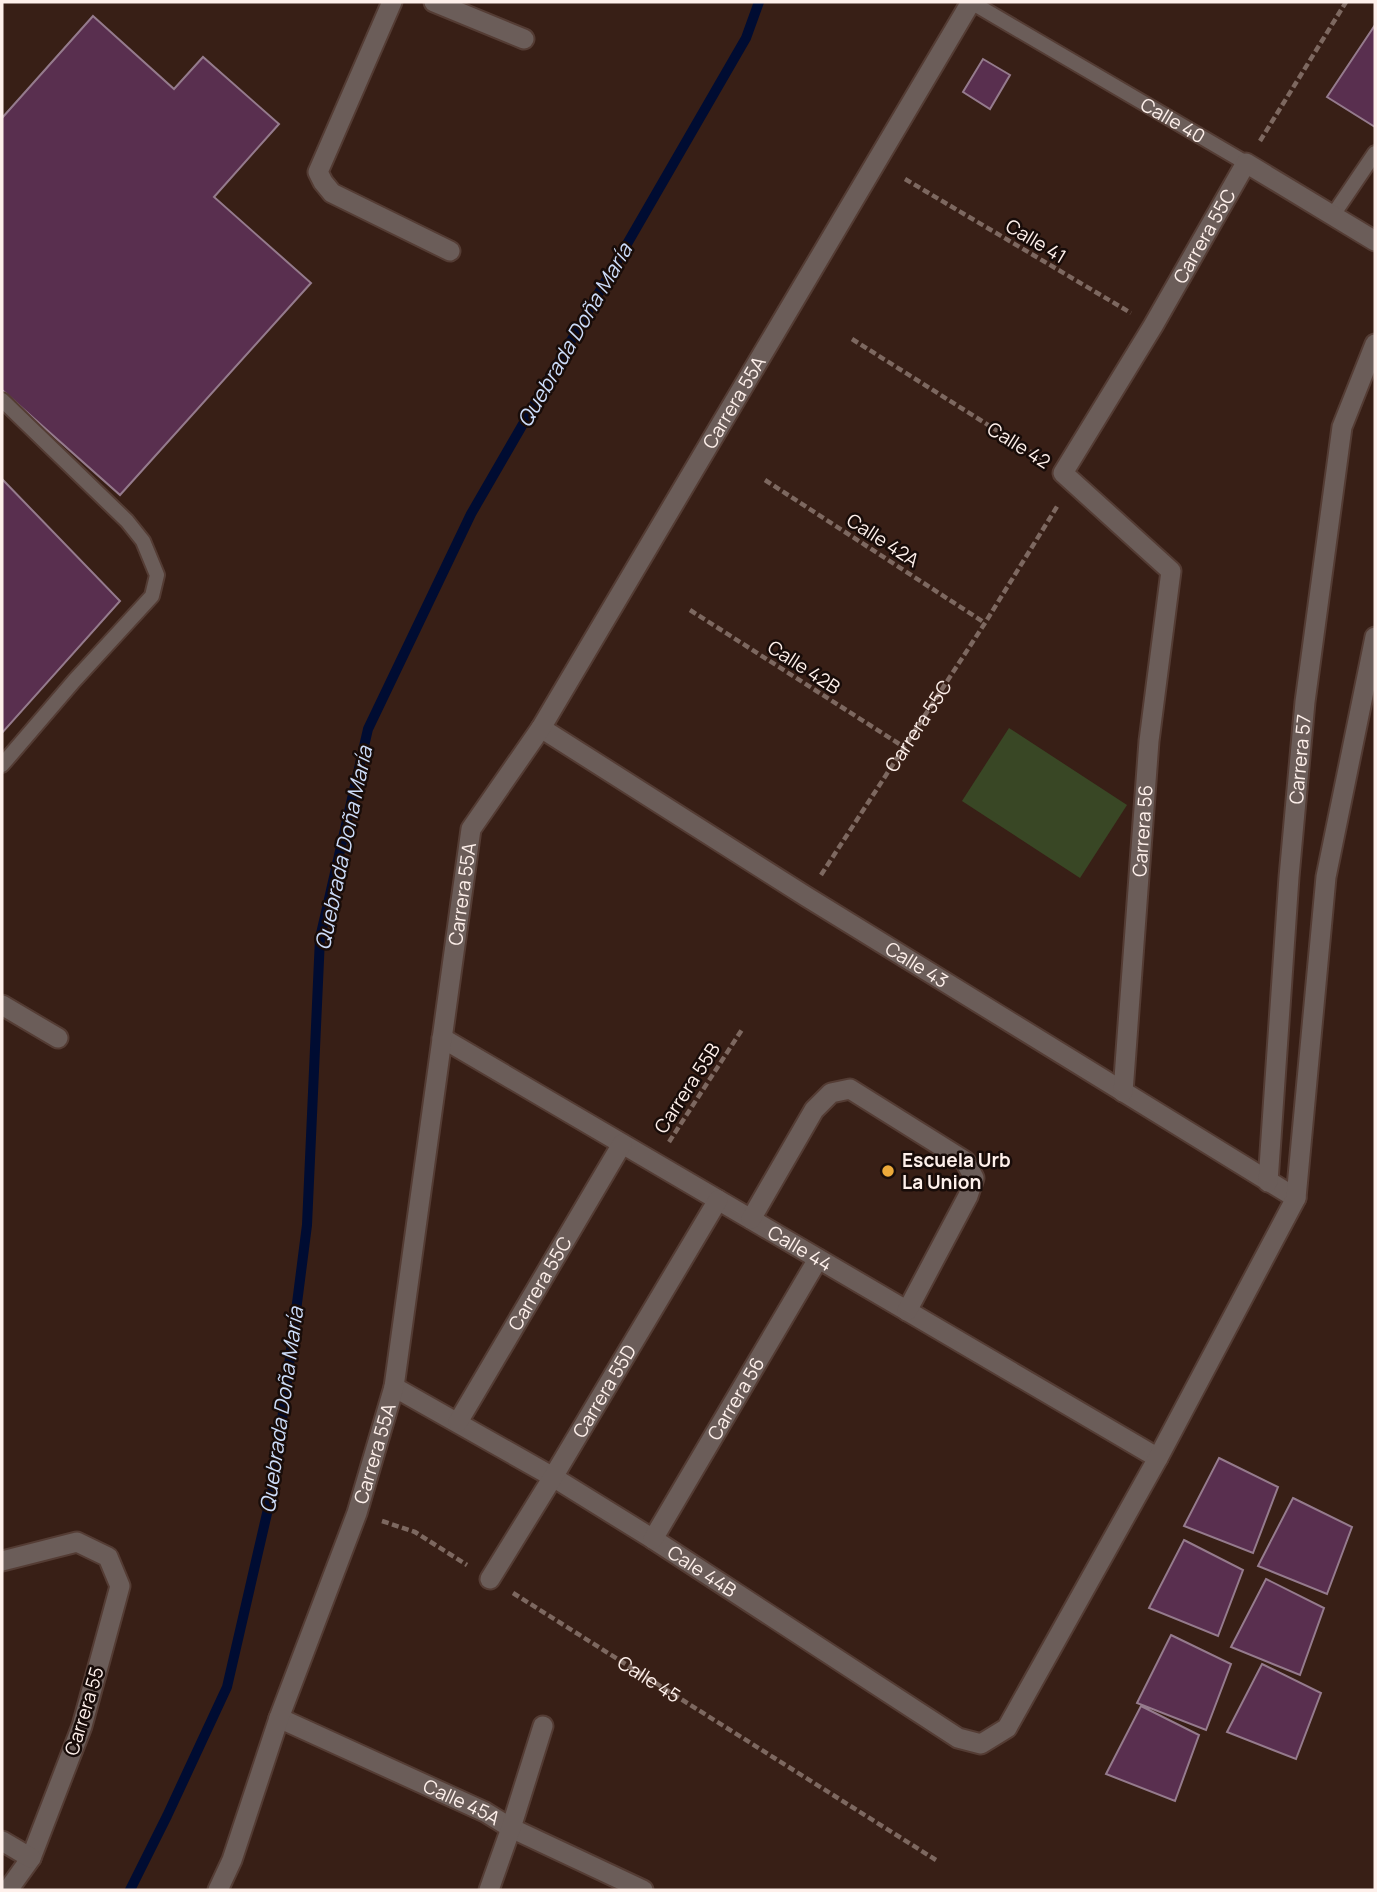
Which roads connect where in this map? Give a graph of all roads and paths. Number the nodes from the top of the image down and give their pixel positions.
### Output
1 (392, 2) edge
2 (434, 2) edge
3 (971, 2) edge
4 (1346, 2) edge
5 (524, 39) dead end
6 (1375, 153) edge
7 (1246, 163) junction
8 (905, 179) dead end
9 (1333, 215) junction
10 (1375, 241) edge
11 (450, 251) dead end
12 (1153, 326) junction
13 (852, 339) dead end
14 (1375, 344) edge
15 (2, 400) edge
16 (1069, 477) junction
17 (765, 480) dead end
18 (690, 610) dead end
19 (985, 622) junction
20 (1375, 637) edge
21 (541, 728) junction
22 (904, 747) junction
23 (2, 765) edge
24 (807, 897) junction
25 (2, 1005) edge
26 (743, 1028) dead end
27 (58, 1038) dead end
28 (442, 1038) junction
29 (1123, 1092) junction
30 (622, 1144) junction
31 (655, 1163) junction
32 (1268, 1182) junction
33 (1296, 1198) junction
34 (718, 1200) junction
35 (751, 1219) junction
36 (818, 1259) junction
37 (907, 1311) junction
38 (394, 1387) junction
39 (458, 1423) junction
40 (1158, 1458) junction
41 (553, 1477) junction
42 (356, 1513) junction
43 (653, 1539) junction
44 (2, 1561) edge
45 (490, 1579) junction
46 (279, 1718) junction
47 (543, 1726) dead end
48 (511, 1828) junction
49 (2, 1841) edge
50 (31, 1858) junction
51 (936, 1860) dead end
52 (8, 1890) edge
53 (218, 1890) edge
54 (489, 1890) edge
55 (643, 1890) edge

1 - 11 street
2 - 5 street
3 - 7 lane, Calle 40
3 - 21 street, Carrera 55A
4 - 7 path
6 - 9 lane
7 - 9 street, Calle 40
7 - 12 street, Carrera 55C
8 - 12 path, Calle 41
9 - 10 street, Calle 40
12 - 16 street, Carrera 55C
13 - 16 path, Calle 42
14 - 32 street, Carrera 57
15 - 23 lane
16 - 19 path, Carrera 55C
16 - 29 street, Carrera 56
17 - 19 path, Calle 42A
18 - 22 path, Calle 42B
19 - 22 path, Carrera 55C
20 - 33 street
21 - 24 street, Calle 43
21 - 28 street, Carrera 55A
22 - 24 path, Carrera 55C
24 - 29 street, Calle 43
25 - 27 street
26 - 31 path, Carrera 55B
28 - 30 street, Calle 44
28 - 38 street, Carrera 55A
29 - 32 street, Calle 43
30 - 31 street, Calle 44
30 - 39 street, Carrera 55C
31 - 34 street, Calle 44
32 - 33 street, Calle 43
33 - 40 street
34 - 35 street, Calle 44
34 - 41 street, Carrera 55D
35 - 36 street, Calle 44
35 - 37 street
36 - 37 street, Calle 44
36 - 43 street, Carrera 56
37 - 40 street, Calle 44
38 - 39 street, Cale 44B
38 - 42 street, Carrera 55A
39 - 41 street, Cale 44B
40 - 43 street, Cale 44B
41 - 43 street, Cale 44B
41 - 45 street, Carrera 55D
42 - 45 path, Calle 45
42 - 46 street, Carrera 55A
44 - 50 street, Carrera 55
45 - 51 path, Calle 45
46 - 48 street, Calle 45A
46 - 53 street, Carrera 55A
47 - 48 street
48 - 54 street
48 - 55 street, Calle 45A
49 - 50 street
50 - 52 street, Carrera 55

